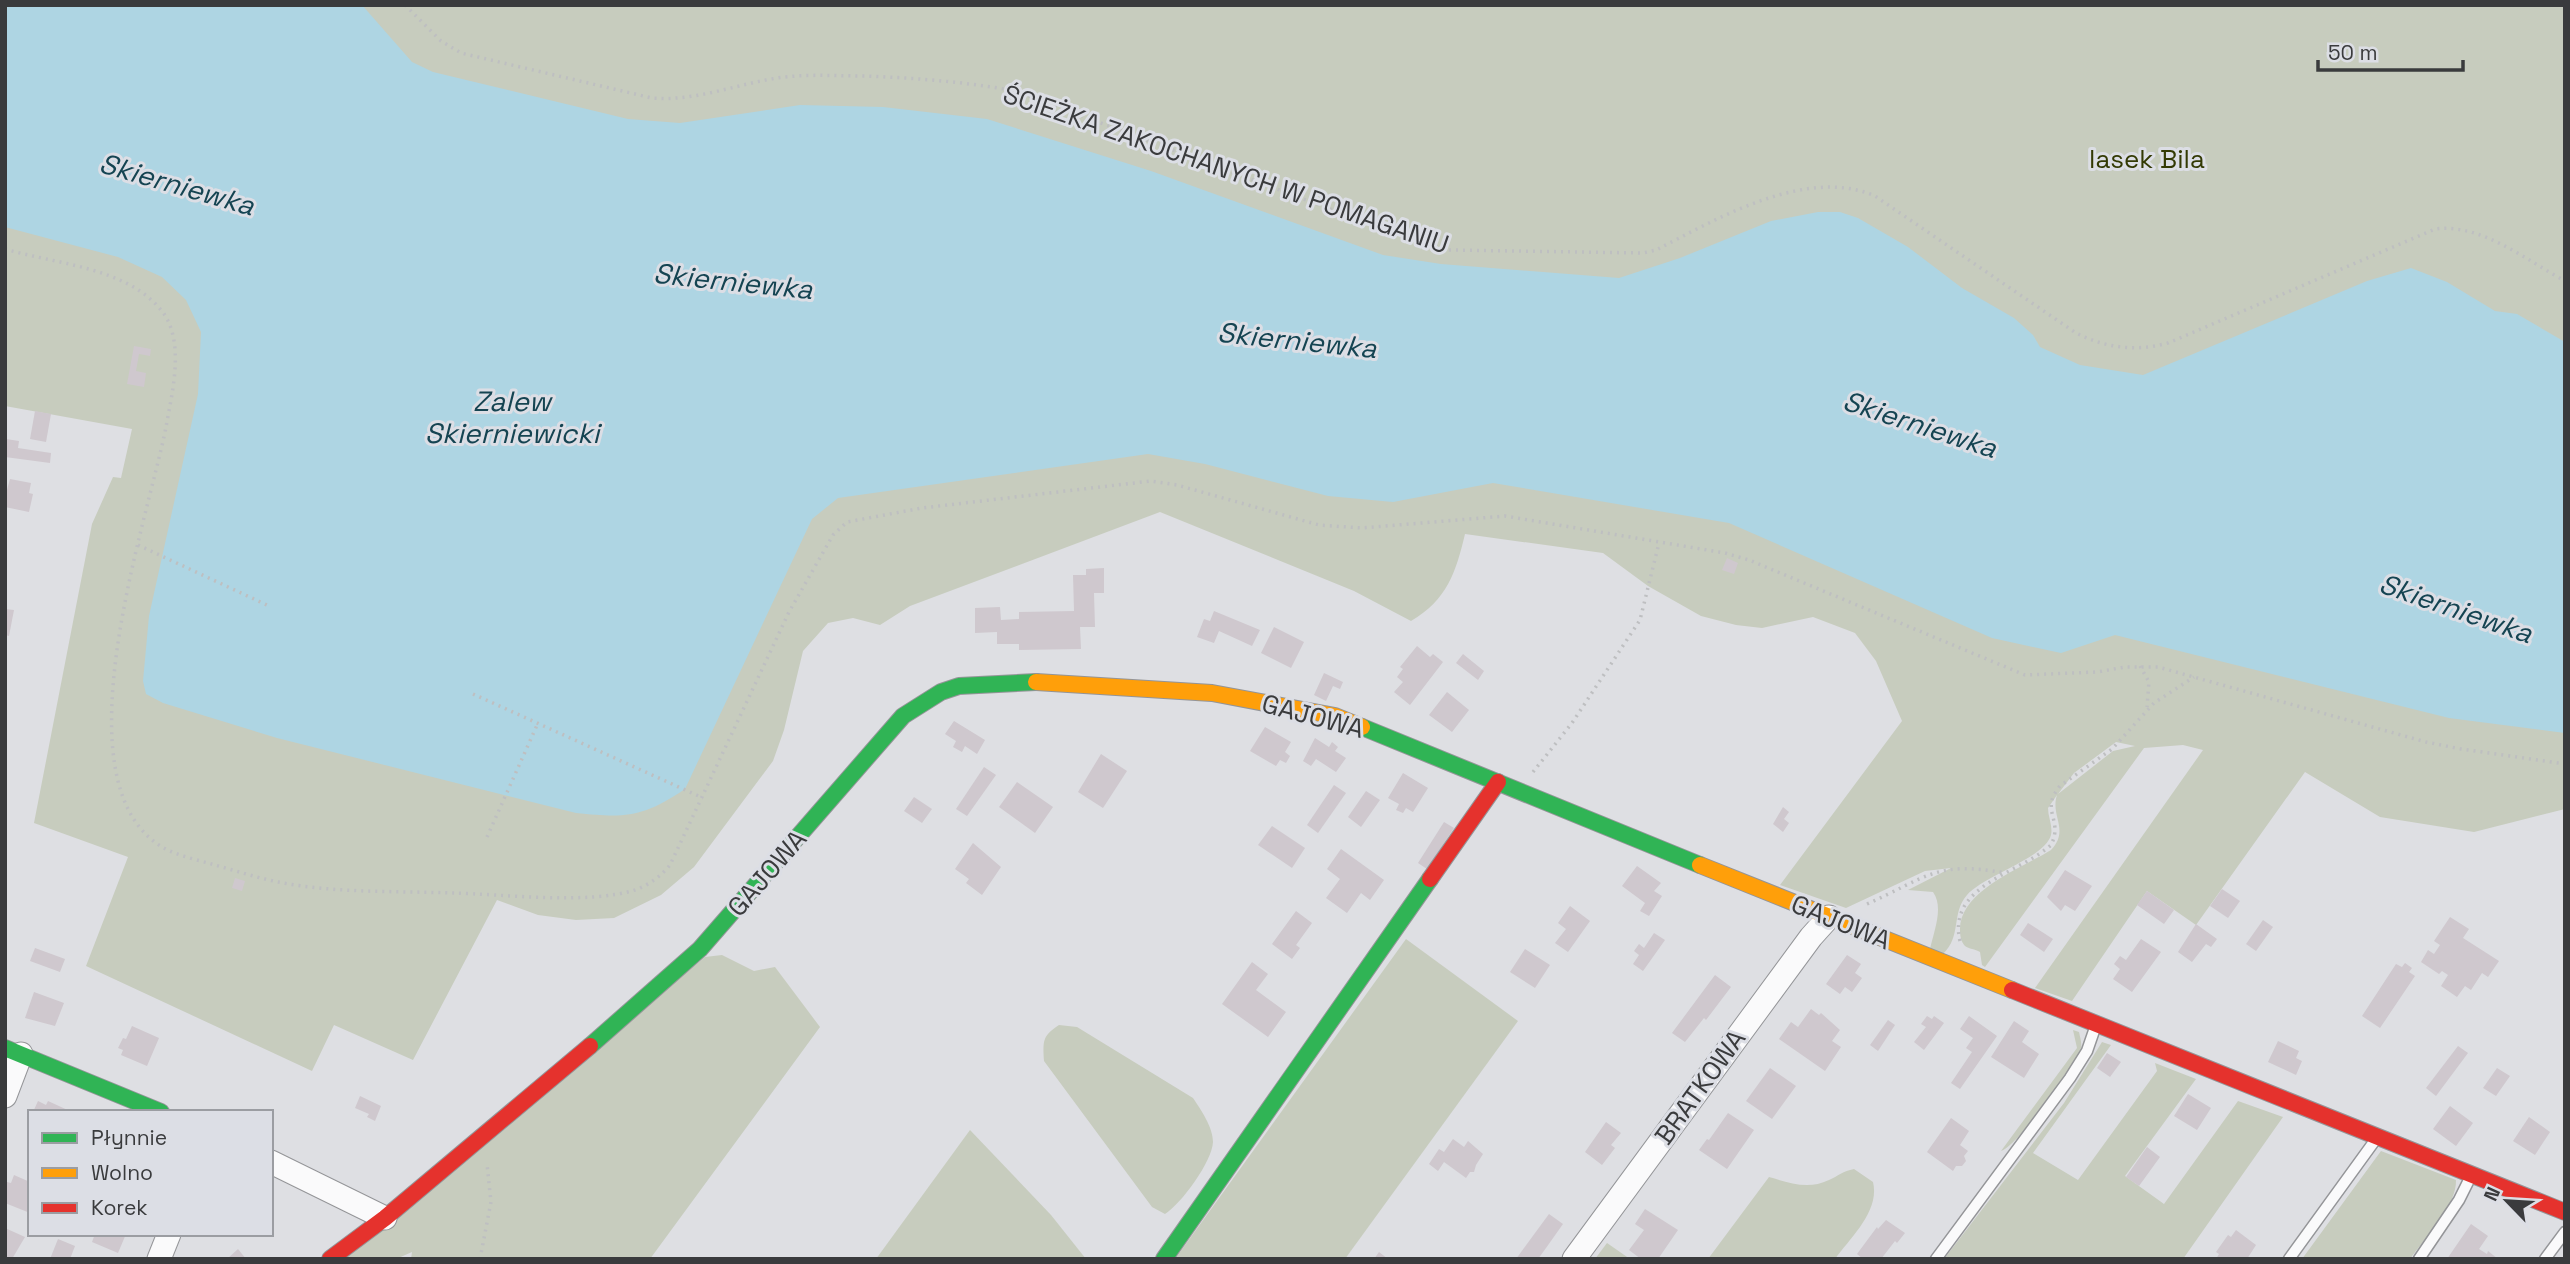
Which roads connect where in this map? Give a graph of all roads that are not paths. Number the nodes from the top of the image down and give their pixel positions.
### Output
1 (1498, 782) junction
2 (1829, 917) junction
3 (2097, 1024) junction
4 (13, 1051) edge
5 (5, 1096) edge
6 (157, 1110) edge
7 (2378, 1135) junction
8 (273, 1163) edge
9 (2472, 1174) junction
10 (2565, 1212) edge
11 (385, 1218) junction
12 (2565, 1232) edge
13 (168, 1236) edge
14 (159, 1259) edge
15 (330, 1259) edge
16 (1164, 1259) edge
17 (1574, 1259) edge
18 (1936, 1259) edge
19 (2289, 1259) edge
20 (2419, 1259) edge
21 (2545, 1259) edge

1 - 2 street, GAJOWA
1 - 11 street, GAJOWA
1 - 16 street
2 - 3 street, GAJOWA
2 - 17 street, BRATKOWA
3 - 7 street, GAJOWA
3 - 18 lane
4 - 5 street
4 - 6 street
7 - 9 street, GAJOWA
7 - 19 lane
8 - 11 street
9 - 10 street, GAJOWA
9 - 20 lane
11 - 15 street, GAJOWA
12 - 21 lane
13 - 14 street

